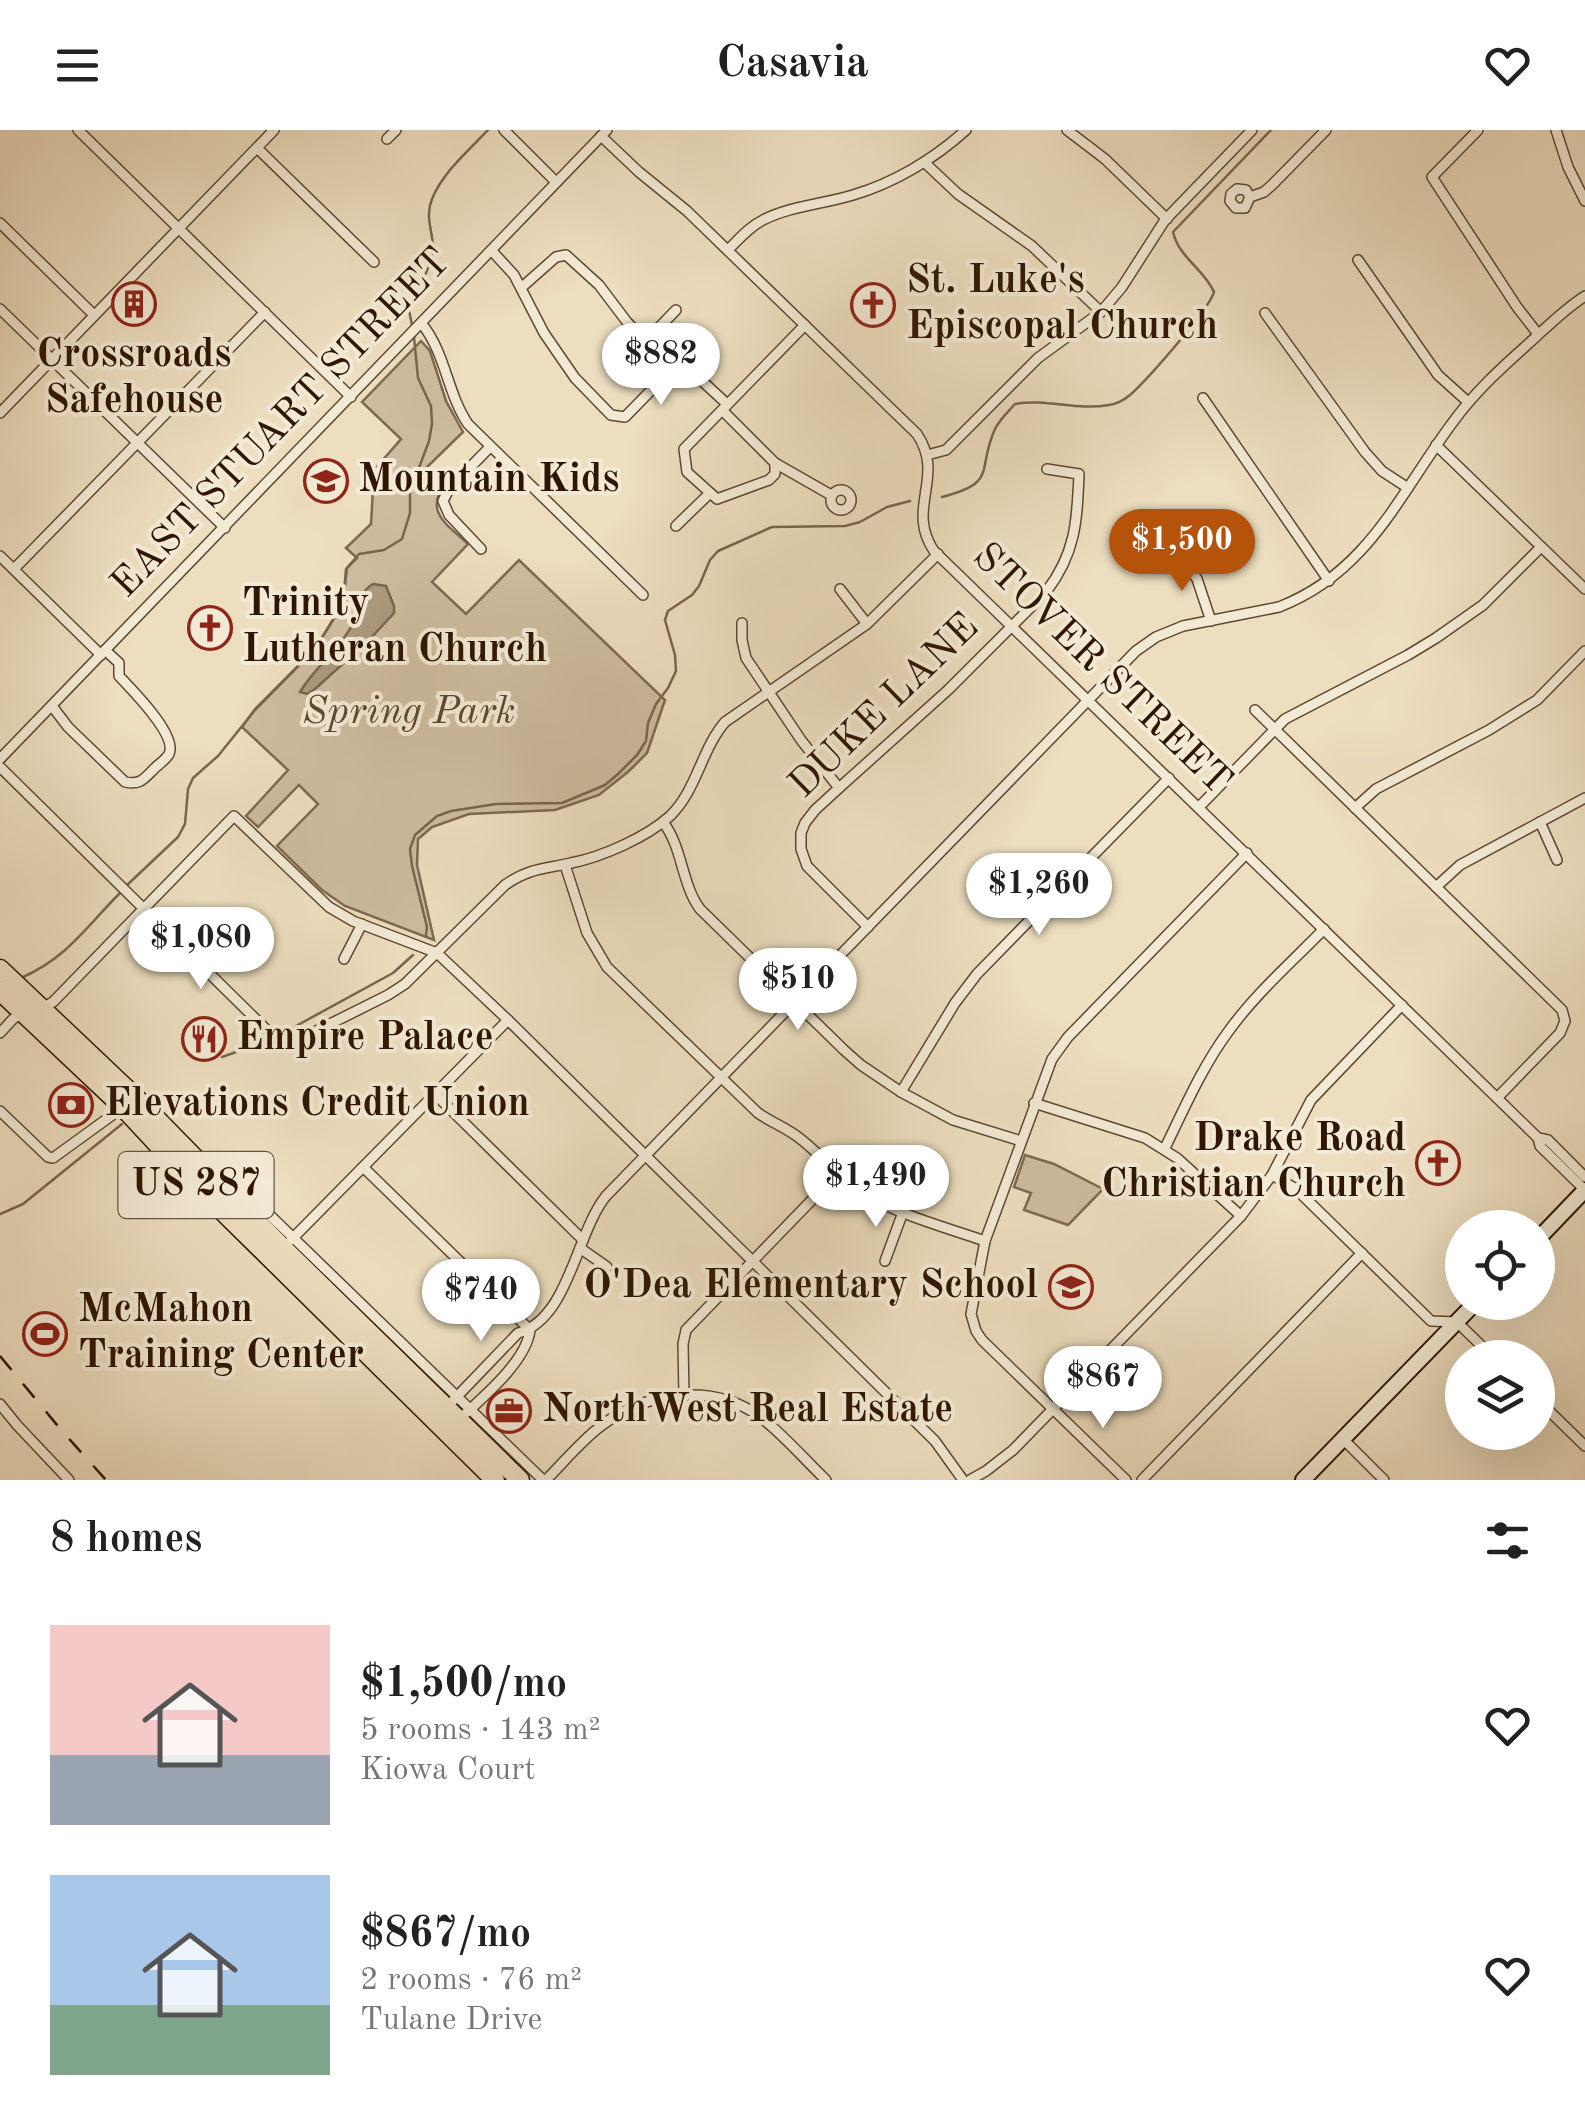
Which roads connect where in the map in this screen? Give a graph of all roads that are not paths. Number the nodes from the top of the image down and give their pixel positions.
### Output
1 (78, 130) edge
2 (274, 130) edge
3 (396, 130) edge
4 (504, 130) edge
5 (966, 130) edge
6 (1067, 130) edge
7 (1230, 130) edge
8 (1252, 130) edge
9 (1326, 130) edge
10 (1478, 130) edge
11 (1556, 130) edge
12 (604, 133) edge
13 (387, 139) dead end
14 (1242, 141) junction
15 (257, 148) junction
16 (924, 162) junction
17 (556, 182) junction
18 (1250, 198) dead end
19 (1585, 201) edge
20 (1167, 219) junction
21 (0, 223) edge
22 (178, 228) junction
23 (728, 250) junction
24 (492, 251) junction
25 (1358, 260) dead end
26 (374, 262) dead end
27 (521, 288) junction
28 (1585, 296) edge
29 (0, 309) edge
30 (676, 310) dead end
31 (265, 312) junction
32 (1102, 312) junction
33 (1265, 313) dead end
34 (94, 315) junction
35 (421, 325) junction
36 (805, 325) junction
37 (1538, 334) junction
38 (645, 342) junction
39 (52, 359) junction
40 (688, 368) dead end
41 (352, 397) junction
42 (1203, 398) dead end
43 (1468, 402) junction
44 (2, 407) edge
45 (725, 407) junction
46 (138, 443) junction
47 (1436, 445) junction
48 (490, 447) junction
49 (927, 455) junction
50 (775, 462) junction
51 (1047, 469) dead end
52 (1408, 488) junction
53 (710, 493) junction
54 (831, 495) dead end
55 (676, 526) dead end
56 (224, 528) junction
57 (1541, 547) junction
58 (481, 549) dead end
59 (938, 554) junction
60 (1179, 554) dead end
61 (0, 556) edge
62 (14, 569) junction
63 (1330, 581) junction
64 (840, 589) dead end
65 (1585, 589) edge
66 (643, 595) dead end
67 (1211, 621) junction
68 (742, 623) dead end
69 (867, 624) junction
70 (1013, 625) junction
71 (1585, 651) edge
72 (104, 652) junction
73 (769, 692) junction
74 (1089, 700) junction
75 (52, 706) junction
76 (1255, 710) dead end
77 (1274, 729) junction
78 (0, 763) edge
79 (1169, 778) junction
80 (839, 788) junction
81 (1585, 798) edge
82 (1199, 807) junction
83 (1355, 808) junction
84 (663, 822) junction
85 (1540, 822) junction
86 (1247, 854) junction
87 (1557, 860) dead end
88 (565, 864) junction
89 (1436, 887) junction
90 (144, 909) junction
91 (362, 924) junction
92 (868, 927) junction
93 (1324, 929) junction
94 (438, 953) junction
95 (344, 959) dead end
96 (7, 984) edge
97 (794, 1002) junction
98 (1402, 1005) junction
99 (32, 1011) junction
100 (508, 1020) junction
101 (0, 1033) edge
102 (721, 1078) junction
103 (901, 1092) junction
104 (434, 1094) junction
105 (1498, 1098) junction
106 (128, 1102) junction
107 (1034, 1103) junction
108 (0, 1111) edge
109 (1538, 1138) junction
110 (1021, 1142) junction
111 (1165, 1148) junction
112 (646, 1155) junction
113 (363, 1168) junction
114 (837, 1174) junction
115 (1272, 1174) junction
116 (1585, 1177) edge
117 (1585, 1190) edge
118 (903, 1212) junction
119 (1241, 1216) junction
120 (1555, 1221) edge
121 (985, 1241) junction
122 (582, 1244) junction
123 (283, 1249) junction
124 (1362, 1253) junction
125 (885, 1260) dead end
126 (752, 1261) junction
127 (607, 1267) dead end
128 (1458, 1322) junction
129 (530, 1330) junction
130 (1476, 1340) edge
131 (684, 1394) junction
132 (0, 1404) edge
133 (1053, 1410) junction
134 (452, 1414) junction
135 (1555, 1417) edge
136 (1343, 1439) junction
137 (1585, 1446) edge
138 (70, 1480) edge
139 (495, 1480) edge
140 (520, 1480) edge
141 (544, 1480) edge
142 (826, 1480) edge
143 (967, 1480) edge
144 (1126, 1480) edge
145 (1142, 1480) edge
146 (1303, 1480) edge
147 (1384, 1480) edge

1 - 22 street
2 - 15 street
3 - 13 street
4 - 17 street
5 - 16 street
6 - 20 street
7 - 14 street
8 - 14 street
9 - 18 street
10 - 37 street
11 - 19 street
12 - 17 street, EAST STUART STREET
12 - 23 street
14 - 20 street
15 - 22 street
15 - 26 street
16 - 23 street
16 - 32 street
17 - 24 street, EAST STUART STREET
20 - 32 street
21 - 34 street
22 - 31 street
22 - 34 street
23 - 36 street
24 - 27 street
24 - 35 street, EAST STUART STREET
25 - 43 street
27 - 38 street
27 - 38 street
28 - 37 street
29 - 39 street
30 - 38 street
31 - 41 street
31 - 46 street
32 - 49 street
33 - 52 street
34 - 39 street
35 - 41 street, EAST STUART STREET
35 - 48 street
36 - 45 street
36 - 49 street
37 - 43 street
39 - 44 street
39 - 46 street
40 - 45 street
41 - 56 street, EAST STUART STREET
42 - 63 street
43 - 47 street
45 - 50 street
45 - 53 street
46 - 56 street
46 - 62 street
47 - 52 street
47 - 57 street
48 - 58 street
48 - 66 street
49 - 59 street, STOVER STREET
50 - 53 street
50 - 54 street
51 - 70 street, DUKE LANE
52 - 63 street
53 - 55 street
56 - 72 street, EAST STUART STREET
57 - 65 street
57 - 77 street
59 - 69 street
59 - 70 street, STOVER STREET
60 - 67 street
61 - 62 street
62 - 72 street
63 - 67 street
64 - 69 street
67 - 74 street
68 - 73 street
69 - 73 street
70 - 74 street, STOVER STREET
70 - 80 street, DUKE LANE
71 - 83 street
72 - 75 street, EAST STUART STREET
72 - 75 street
73 - 80 street
73 - 84 street
74 - 79 street, STOVER STREET
74 - 92 street
75 - 78 street, EAST STUART STREET
76 - 77 street
77 - 82 street
77 - 83 street
78 - 90 street
79 - 82 street, STOVER STREET
79 - 103 street
80 - 92 street, DUKE LANE
81 - 85 street
82 - 86 street, STOVER STREET
83 - 89 street
84 - 88 street
84 - 97 street
85 - 87 street
85 - 89 street
86 - 93 street, STOVER STREET
86 - 107 street
88 - 94 street
88 - 102 street
89 - 105 street
90 - 91 street
90 - 94 street
90 - 99 street
91 - 94 street
91 - 95 street
92 - 97 street
93 - 98 street, STOVER STREET
93 - 111 street
94 - 100 street
96 - 99 highway, US 287
97 - 102 street
97 - 103 street
98 - 105 street, STOVER STREET
98 - 115 street
99 - 101 street
99 - 106 highway, US 287
100 - 104 street
100 - 112 street
102 - 112 street
102 - 114 street
103 - 110 street
104 - 113 street
104 - 122 street
105 - 109 street, STOVER STREET
106 - 108 street
106 - 123 highway, US 287
106 - 123 highway, US 287
107 - 110 street
107 - 111 street
109 - 116 street, STOVER STREET
109 - 117 street, STOVER STREET
110 - 121 street
111 - 119 street
112 - 122 street
112 - 126 street
113 - 123 street
113 - 129 street
114 - 118 street
114 - 126 street
115 - 119 street
115 - 124 street
117 - 120 main road
118 - 121 street
118 - 125 street
119 - 133 street
121 - 133 street
122 - 127 street
122 - 129 street
123 - 134 highway, US 287
123 - 134 street
124 - 128 street
124 - 145 street
126 - 131 street
126 - 143 street
128 - 130 street
128 - 136 main road
129 - 134 street
129 - 134 street
131 - 141 street
131 - 142 street
132 - 138 street
133 - 143 street
133 - 144 street
134 - 139 highway, US 287
134 - 140 highway, US 287
134 - 141 street
135 - 137 street
136 - 146 main road
136 - 147 street

